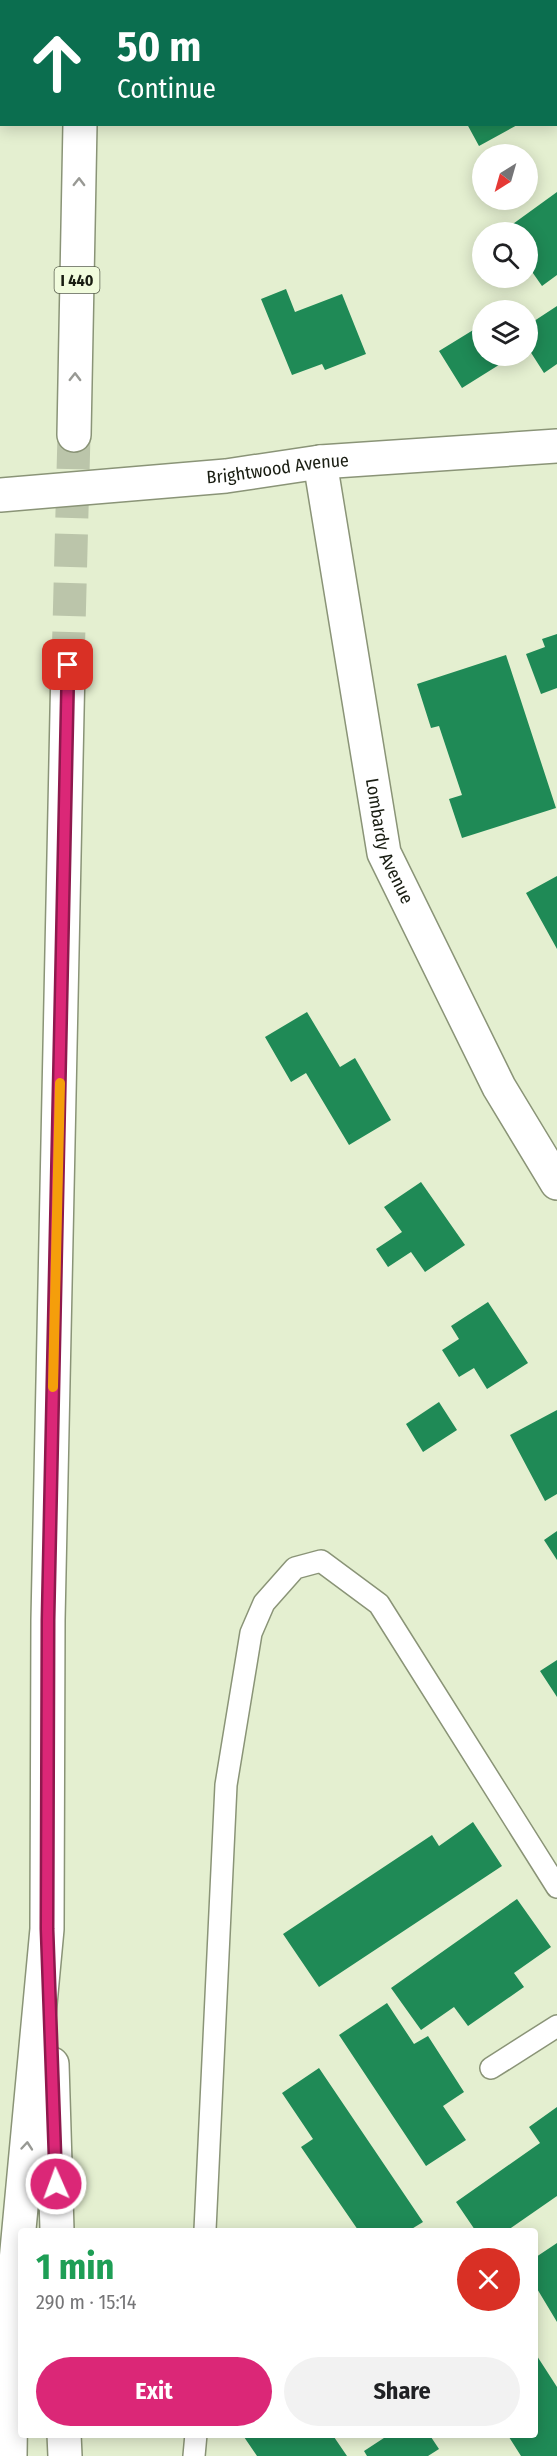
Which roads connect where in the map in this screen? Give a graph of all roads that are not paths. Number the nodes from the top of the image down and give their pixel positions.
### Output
1 (80, 126) edge
2 (74, 435) tunnel mouth
3 (557, 446) edge
4 (320, 462) junction
5 (0, 495) edge
6 (68, 665) tunnel mouth
7 (557, 1184) edge
8 (557, 1887) edge
9 (47, 1929) junction
10 (557, 2026) edge
11 (491, 2068) dead end
12 (19, 2228) edge
13 (57, 2228) edge
14 (205, 2228) edge
15 (18, 2240) edge
16 (64, 2438) edge
17 (195, 2438) edge
18 (10, 2456) edge
19 (65, 2456) edge
20 (195, 2456) edge

2 -> 1 main road, I 440
3 - 4 main road, Brightwood Avenue
4 - 5 main road, Brightwood Avenue
4 - 7 main road, Lombardy Avenue
6 - 9 main road
8 - 14 lane
12 -> 9 main road
9 - 13 main road
10 - 11 lane
18 -> 15 main road
16 - 19 main road
17 - 20 lane

